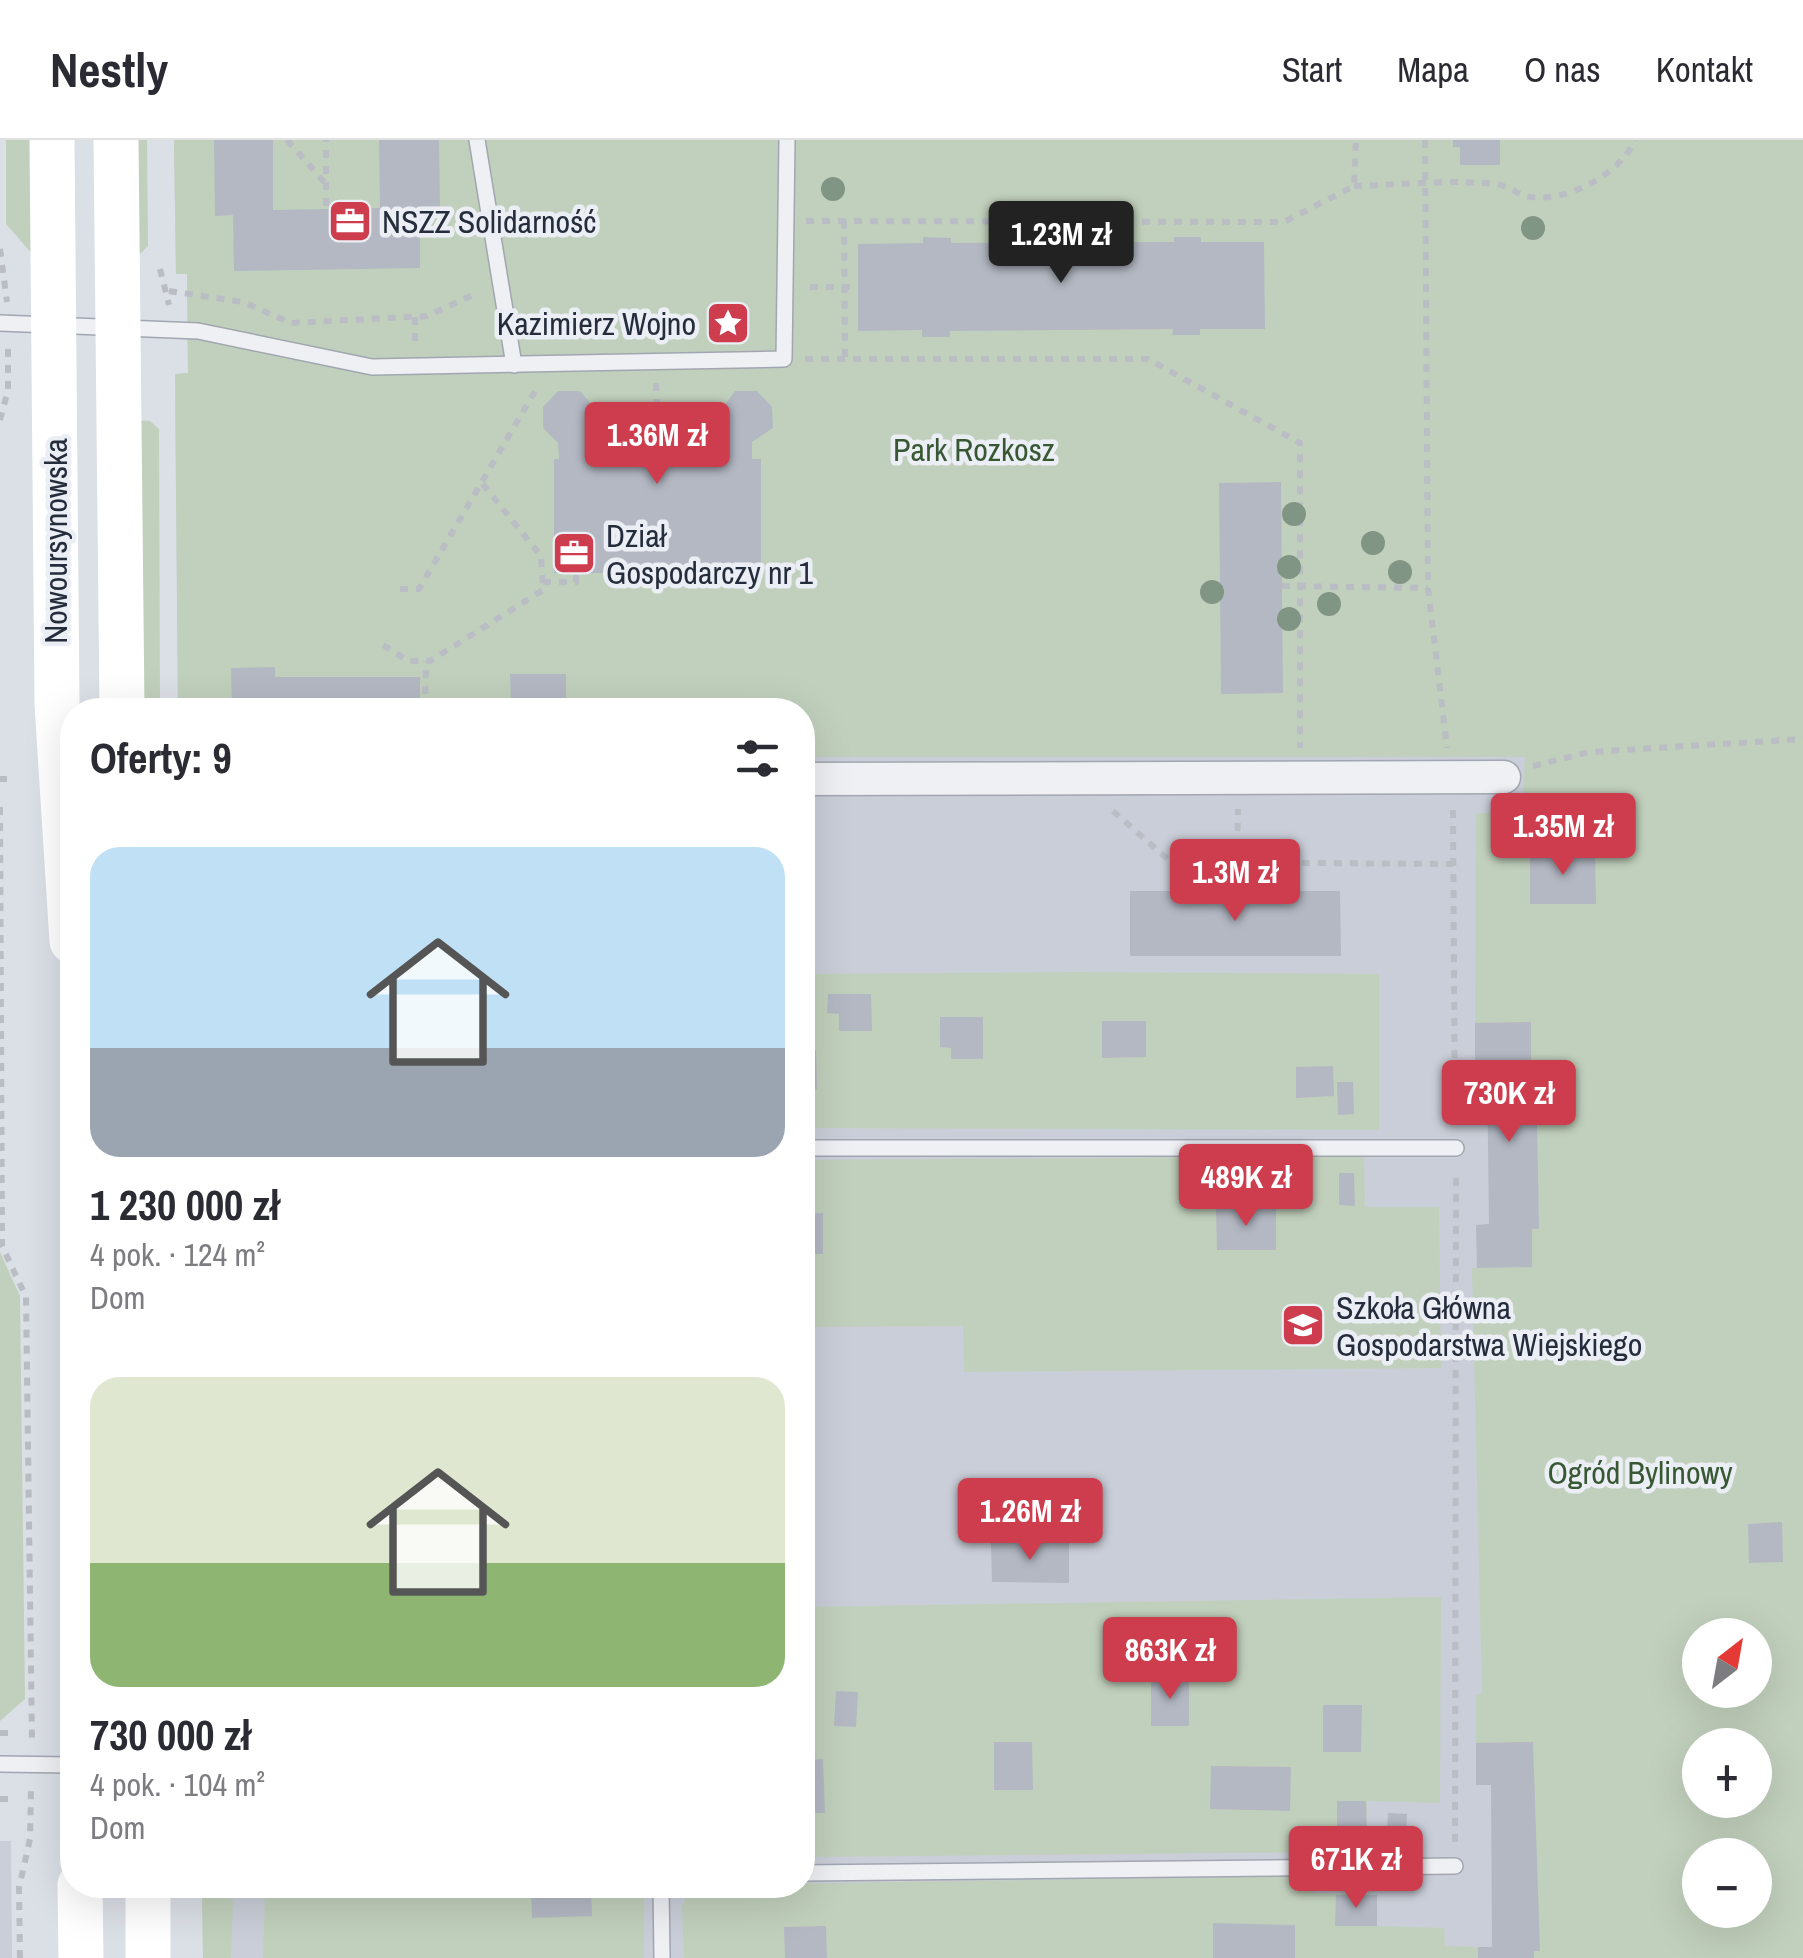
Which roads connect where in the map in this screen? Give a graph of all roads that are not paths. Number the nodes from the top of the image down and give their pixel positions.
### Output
1 (52, 140) edge
2 (116, 140) edge
3 (477, 140) edge
4 (787, 140) edge
5 (0, 324) edge
6 (54, 325) junction
7 (116, 329) junction
8 (514, 365) junction
9 (122, 698) edge
10 (60, 764) edge
11 (1504, 777) road end
12 (815, 778) edge
13 (815, 1148) edge
14 (1456, 1148) road end
15 (0, 1764) edge
16 (60, 1764) edge
17 (1454, 1866) road end
18 (815, 1873) edge
19 (80, 1898) edge
20 (148, 1898) edge
21 (661, 1898) edge
22 (80, 1958) edge
23 (148, 1958) edge
24 (662, 1958) edge

1 - 6 street, Nowoursynowska
2 - 7 street, Nowoursynowska
3 - 8 lane
4 - 8 lane
5 - 6 lane
6 - 7 lane
6 - 10 street, Nowoursynowska
7 - 8 lane
7 - 9 street, Nowoursynowska
11 - 12 street
13 - 14 lane
15 - 16 lane
17 - 18 lane
19 - 22 street
20 - 23 street
21 - 24 lane

